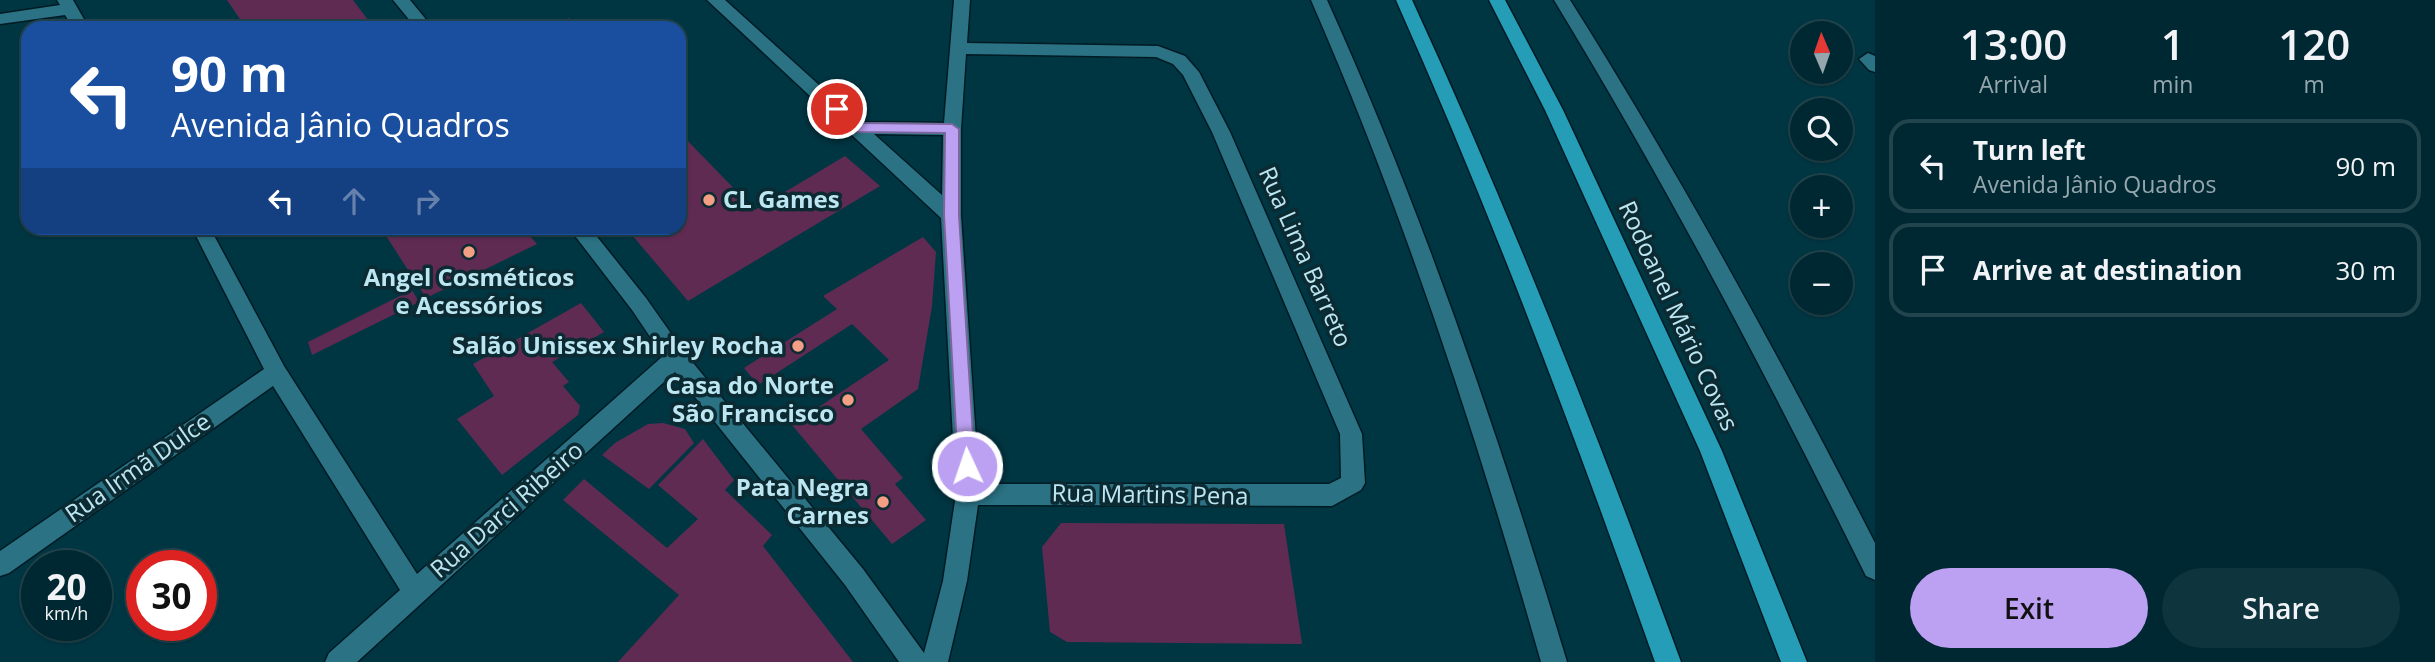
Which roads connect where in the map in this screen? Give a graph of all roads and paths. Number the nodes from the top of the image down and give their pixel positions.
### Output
1 (401, 0) edge
2 (715, 0) edge
3 (962, 0) edge
4 (1319, 0) edge
5 (1404, 0) edge
6 (1497, 0) edge
7 (1562, 0) edge
8 (67, 5) edge
9 (0, 19) edge
10 (77, 21) edge
11 (419, 21) edge
12 (958, 48) junction
13 (858, 128) junction
14 (952, 129) junction
15 (951, 215) junction
16 (205, 235) edge
17 (585, 235) edge
18 (676, 358) junction
19 (276, 372) junction
20 (968, 494) junction
21 (1332, 495) joint
22 (0, 565) edge
23 (1875, 568) edge
24 (414, 591) junction
25 (338, 662) edge
26 (915, 662) edge
27 (935, 662) edge
28 (1554, 662) edge
29 (1668, 662) edge
30 (1794, 662) edge

1 - 11 street
2 - 13 street
3 - 12 street
4 - 28 street
5 - 29 highway
6 - 30 highway, Rodoanel Mário Covas
7 - 23 street
8 - 9 street
8 - 10 street
12 - 14 street
12 - 21 street, Rua Lima Barreto
13 - 14 street
13 - 15 street
14 - 15 street
15 - 20 street
16 - 19 street
17 - 18 street
18 - 24 street, Rua Darci Ribeiro
18 - 26 street
19 - 22 street, Rua Irmã Dulce
19 - 24 street
20 - 21 street, Rua Martins Pena
20 - 27 street
24 - 25 street, Rua Darci Ribeiro

